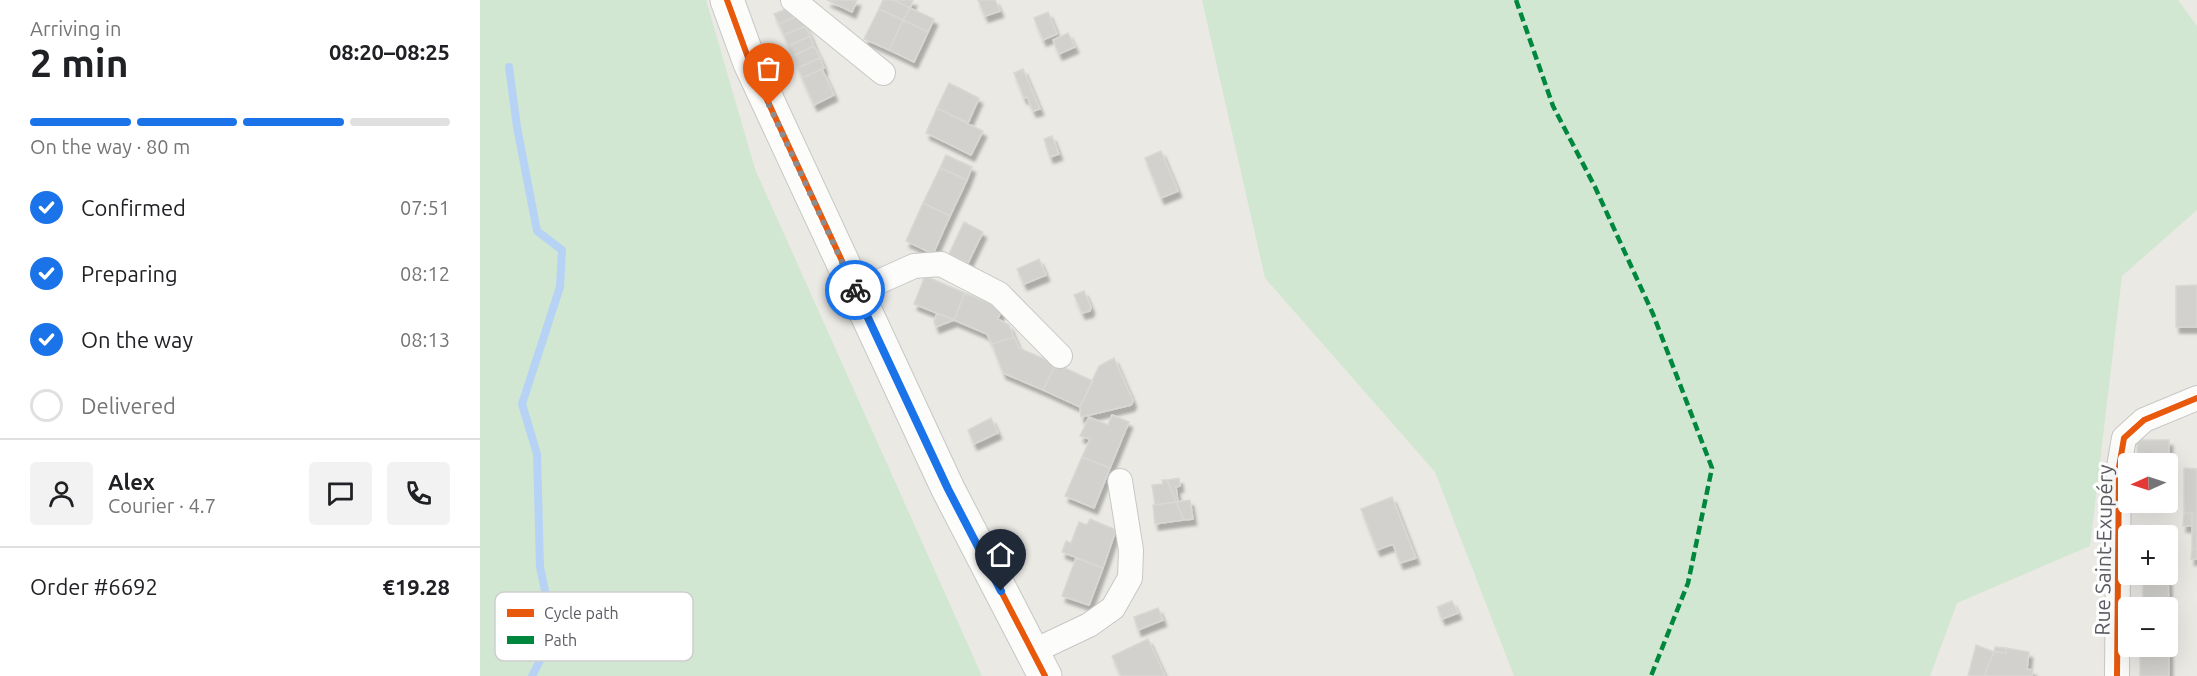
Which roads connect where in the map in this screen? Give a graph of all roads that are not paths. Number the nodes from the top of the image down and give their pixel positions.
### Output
1 (727, 0) edge
2 (793, 0) edge
3 (884, 73) dead end
4 (856, 291) junction
5 (1060, 356) dead end
6 (2197, 398) edge
7 (1120, 481) dead end
8 (1038, 664) edge
9 (2117, 676) edge

1 - 4 street
2 - 3 street
4 - 5 street
4 - 8 street
6 - 9 street, Rue Saint-Exupéry
7 - 8 street

